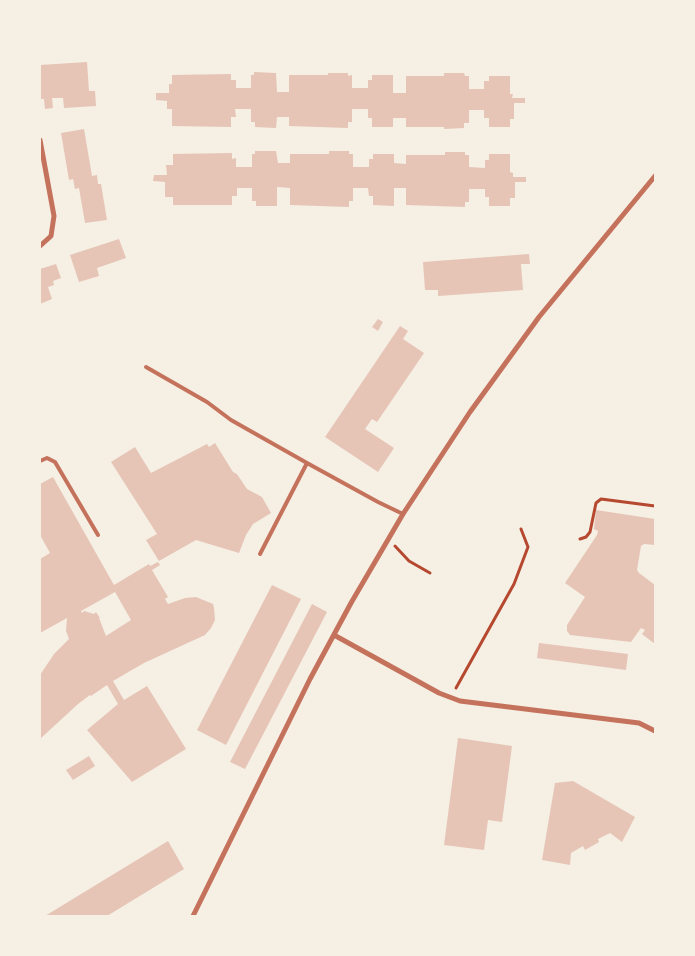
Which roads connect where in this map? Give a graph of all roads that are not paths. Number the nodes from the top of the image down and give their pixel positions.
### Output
1 (40, 140) edge
2 (655, 176) edge
3 (40, 246) edge
4 (146, 367) dead end
5 (40, 461) edge
6 (307, 463) junction
7 (404, 514) junction
8 (98, 535) dead end
9 (260, 554) dead end
10 (334, 635) junction
11 (655, 731) edge
12 (193, 916) edge

1 - 3 street
2 - 7 street
4 - 6 lane
5 - 8 lane
6 - 7 lane
6 - 9 lane
7 - 10 street
10 - 11 street
10 - 12 street

